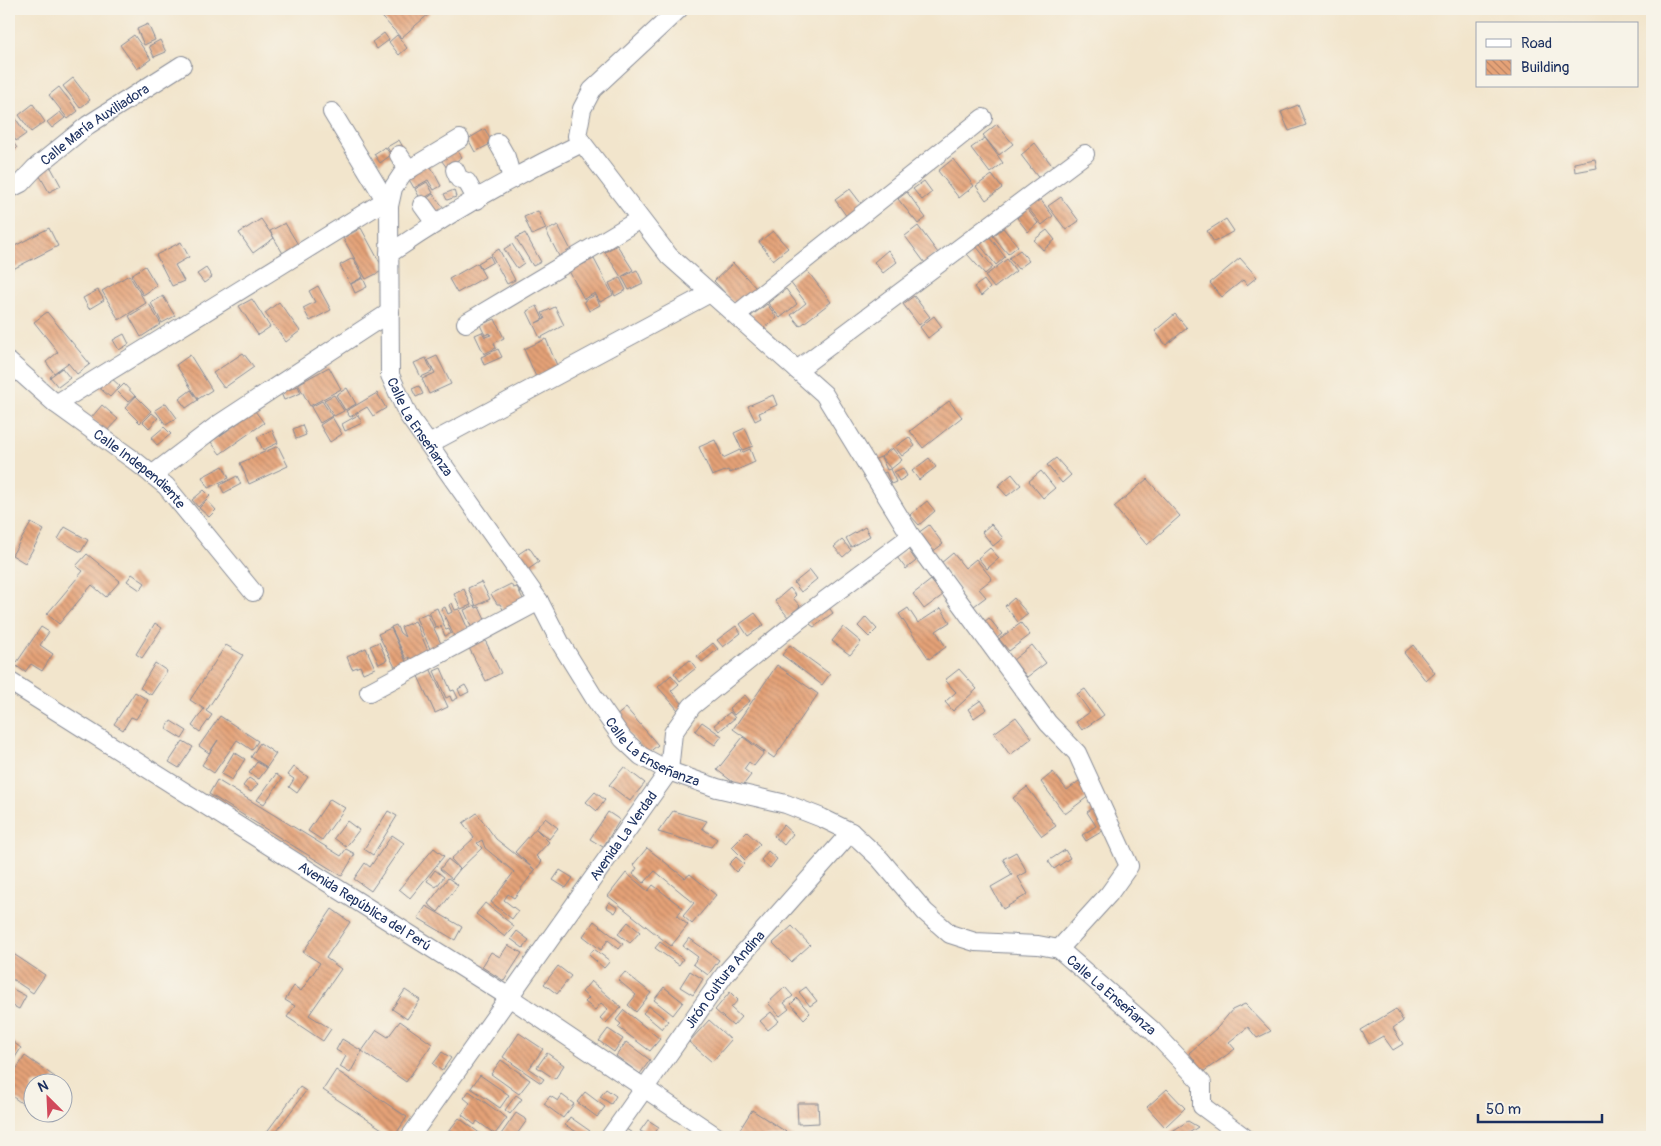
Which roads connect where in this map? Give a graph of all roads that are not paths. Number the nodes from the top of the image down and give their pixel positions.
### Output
1 (679, 9) edge
2 (182, 65) dead end
3 (332, 112) dead end
4 (983, 118) dead end
5 (460, 138) dead end
6 (498, 143) dead end
7 (582, 143) junction
8 (1085, 154) dead end
9 (399, 155) dead end
10 (409, 170) junction
11 (455, 170) dead end
12 (512, 179) junction
13 (9, 189) edge
14 (477, 200) junction
15 (387, 203) junction
16 (422, 205) dead end
17 (640, 219) junction
18 (435, 223) junction
19 (389, 254) junction
20 (710, 292) junction
21 (390, 312) junction
22 (736, 315) junction
23 (466, 323) dead end
24 (9, 362) edge
25 (797, 370) junction
26 (56, 404) junction
27 (429, 444) junction
28 (152, 475) junction
29 (912, 536) junction
30 (252, 592) dead end
31 (539, 601) junction
32 (9, 681) edge
33 (369, 692) dead end
34 (669, 771) junction
35 (851, 832) junction
36 (1059, 949) junction
37 (509, 997) junction
38 (642, 1089) junction
39 (413, 1136) edge
40 (610, 1137) edge
41 (717, 1137) edge
42 (1244, 1137) edge

1 - 7 street
2 - 13 street, Calle María Auxiliadora
3 - 15 street
4 - 22 street
5 - 10 street
6 - 12 street
7 - 12 street
7 - 17 street
8 - 25 street
9 - 10 street
10 - 15 street
11 - 14 street
12 - 14 street
14 - 18 street
15 - 19 street, Calle La Enseñanza
15 - 26 street
16 - 18 street
17 - 20 street
17 - 23 street
18 - 19 street
19 - 21 street, Calle La Enseñanza
20 - 22 street
20 - 27 street
21 - 27 street, Calle La Enseñanza
21 - 28 street
22 - 25 street
24 - 26 street, Calle Independiente
25 - 29 street
26 - 28 street, Calle Independiente
27 - 31 street, Calle La Enseñanza
28 - 30 street, Calle Independiente
29 - 34 street, Avenida La Verdad
29 - 36 street
31 - 33 street
31 - 34 street, Calle La Enseñanza
32 - 37 street, Avenida República del Perú
34 - 35 street, Calle La Enseñanza
34 - 37 street, Avenida La Verdad
35 - 36 street, Calle La Enseñanza
35 - 38 street, Jirón Cultura Andina
36 - 42 street, Calle La Enseñanza
37 - 38 street, Avenida República del Perú
37 - 39 street, Avenida La Verdad
38 - 40 street, Jirón Cultura Andina
38 - 41 street, Avenida República del Perú

